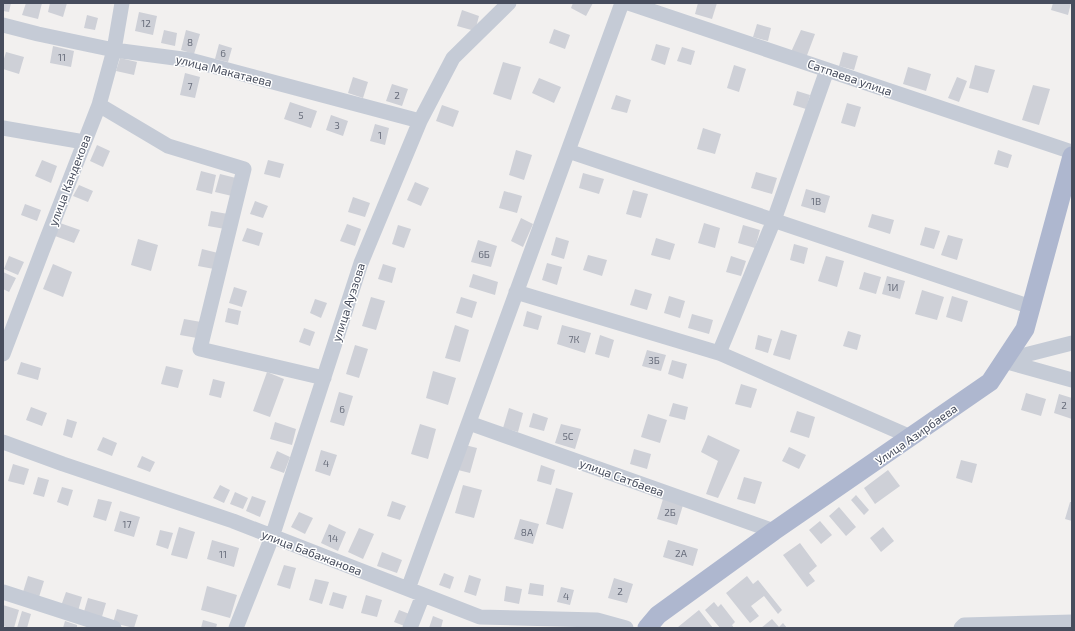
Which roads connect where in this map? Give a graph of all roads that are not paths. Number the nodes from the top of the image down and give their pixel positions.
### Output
1 (122, 3) edge
2 (509, 3) edge
3 (622, 3) edge
4 (628, 3) edge
5 (3, 25) edge
6 (114, 50) junction
7 (827, 70) junction
8 (100, 105) junction
9 (420, 120) junction
10 (3, 128) edge
11 (84, 142) junction
12 (568, 150) junction
13 (1072, 152) edge
14 (1072, 156) edge
15 (774, 220) junction
16 (516, 292) junction
17 (1031, 307) junction
18 (1072, 343) edge
19 (719, 353) junction
20 (3, 354) edge
21 (1004, 361) junction
22 (324, 378) junction
23 (1072, 380) edge
24 (469, 422) junction
25 (911, 437) junction
26 (3, 442) edge
27 (774, 531) junction
28 (272, 537) junction
29 (408, 589) junction
30 (3, 592) edge
31 (423, 595) junction
32 (1072, 622) edge
33 (114, 628) edge
34 (236, 628) edge
35 (410, 628) edge
36 (626, 628) edge
37 (646, 628) edge
38 (960, 628) edge

1 - 6 street, улица Кандекова
2 - 9 street, улица Ауэзова
3 - 12 street
4 - 7 street, Сатпаева улица
5 - 6 street, улица Макатаева
6 - 8 street, улица Кандекова
6 - 9 street, улица Макатаева
7 - 13 street, Сатпаева улица
7 - 15 street
8 - 11 street, улица Кандекова
8 - 22 street
9 - 22 street, улица Ауэзова
10 - 11 street
11 - 20 street, улица Кандекова
12 - 15 street
12 - 16 street
14 - 17 main road, Улица Азирбаева
15 - 17 street
15 - 19 street
16 - 19 street
16 - 24 street
17 - 21 main road, Улица Азирбаева
18 - 21 street
19 - 25 street
21 - 23 street
21 - 25 main road, Улица Азирбаева
22 - 28 street, улица Ауэзова
24 - 27 street, улица Сатбаева
24 - 29 street
25 - 27 main road, Улица Азирбаева
26 - 28 street, улица Бабажанова
27 - 37 main road, Улица Азирбаева
28 - 29 street, улица Бабажанова
28 - 34 street, улица Ауэзова
29 - 31 street, улица Бабажанова
30 - 33 street
31 - 35 street
31 - 36 street, улица Бабажанова
32 - 38 street

